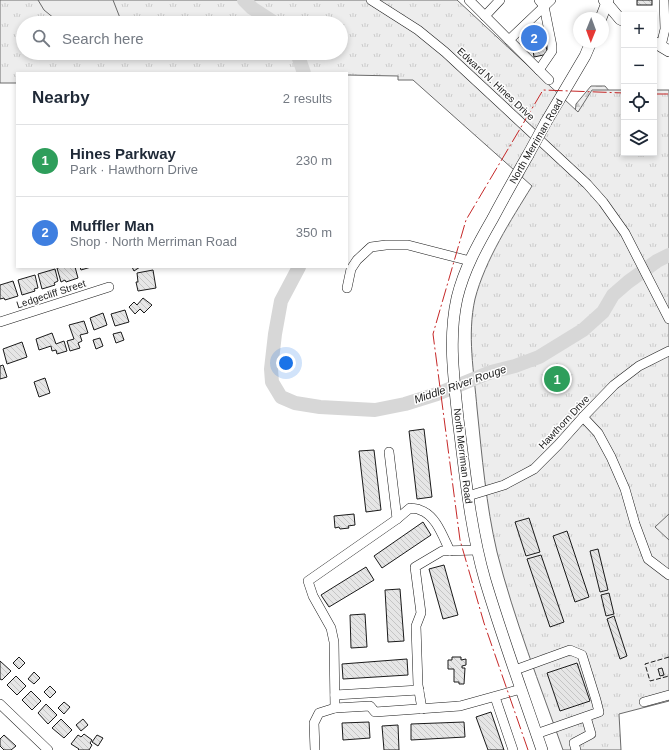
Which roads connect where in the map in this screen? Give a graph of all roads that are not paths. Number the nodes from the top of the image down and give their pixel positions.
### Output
1 (371, 0) edge
2 (469, 0) edge
3 (500, 0) edge
4 (664, 0) edge
5 (606, 1) edge
6 (544, 2) edge
7 (603, 12) edge
8 (485, 16) junction
9 (621, 20) edge
10 (509, 40) junction
11 (661, 47) edge
12 (588, 48) edge
13 (539, 70) junction
14 (549, 80) dead end
15 (470, 261) junction
16 (109, 287) dead end
17 (347, 288) dead end
18 (669, 319) edge
19 (0, 322) edge
20 (669, 351) edge
21 (583, 417) junction
22 (389, 452) dead end
23 (468, 496) junction
24 (397, 519) junction
25 (478, 550) junction
26 (450, 551) junction
27 (669, 576) edge
28 (515, 670) junction
29 (521, 689) junction
30 (419, 690) junction
31 (669, 695) edge
32 (335, 696) junction
33 (495, 697) junction
34 (644, 702) dead end
35 (0, 704) edge
36 (335, 708) junction
37 (422, 709) junction
38 (586, 717) junction
39 (536, 734) junction
40 (575, 747) edge
41 (48, 750) edge
42 (315, 750) edge
43 (513, 750) edge
44 (542, 750) edge

1 - 18 street, Edward N. Hines Drive
2 - 8 street
3 - 8 street
4 - 11 street
5 - 7 main road
5 - 9 main road
6 - 10 street
6 - 13 street
8 - 10 street
10 - 13 street
12 - 15 main road, North Merriman Road, bridge
13 - 14 street
15 - 17 street
15 - 23 main road, North Merriman Road
16 - 19 street, Ledgecliff Street
20 - 21 street, Hawthorn Drive
21 - 23 street, Hawthorn Drive
21 - 27 street
22 - 24 street
23 - 25 main road, North Merriman Road
24 - 26 street
24 - 32 street
25 - 26 street
25 - 28 main road, North Merriman Road
26 - 30 street
28 - 29 main road, North Merriman Road
28 - 38 street
29 - 33 street
29 - 39 main road, North Merriman Road
30 - 32 street
30 - 37 street
31 - 34 street
32 - 36 street
33 - 37 street
33 - 43 street
35 - 41 street
36 - 37 street
36 - 42 street
38 - 39 street
38 - 40 street
39 - 44 main road, North Merriman Road

